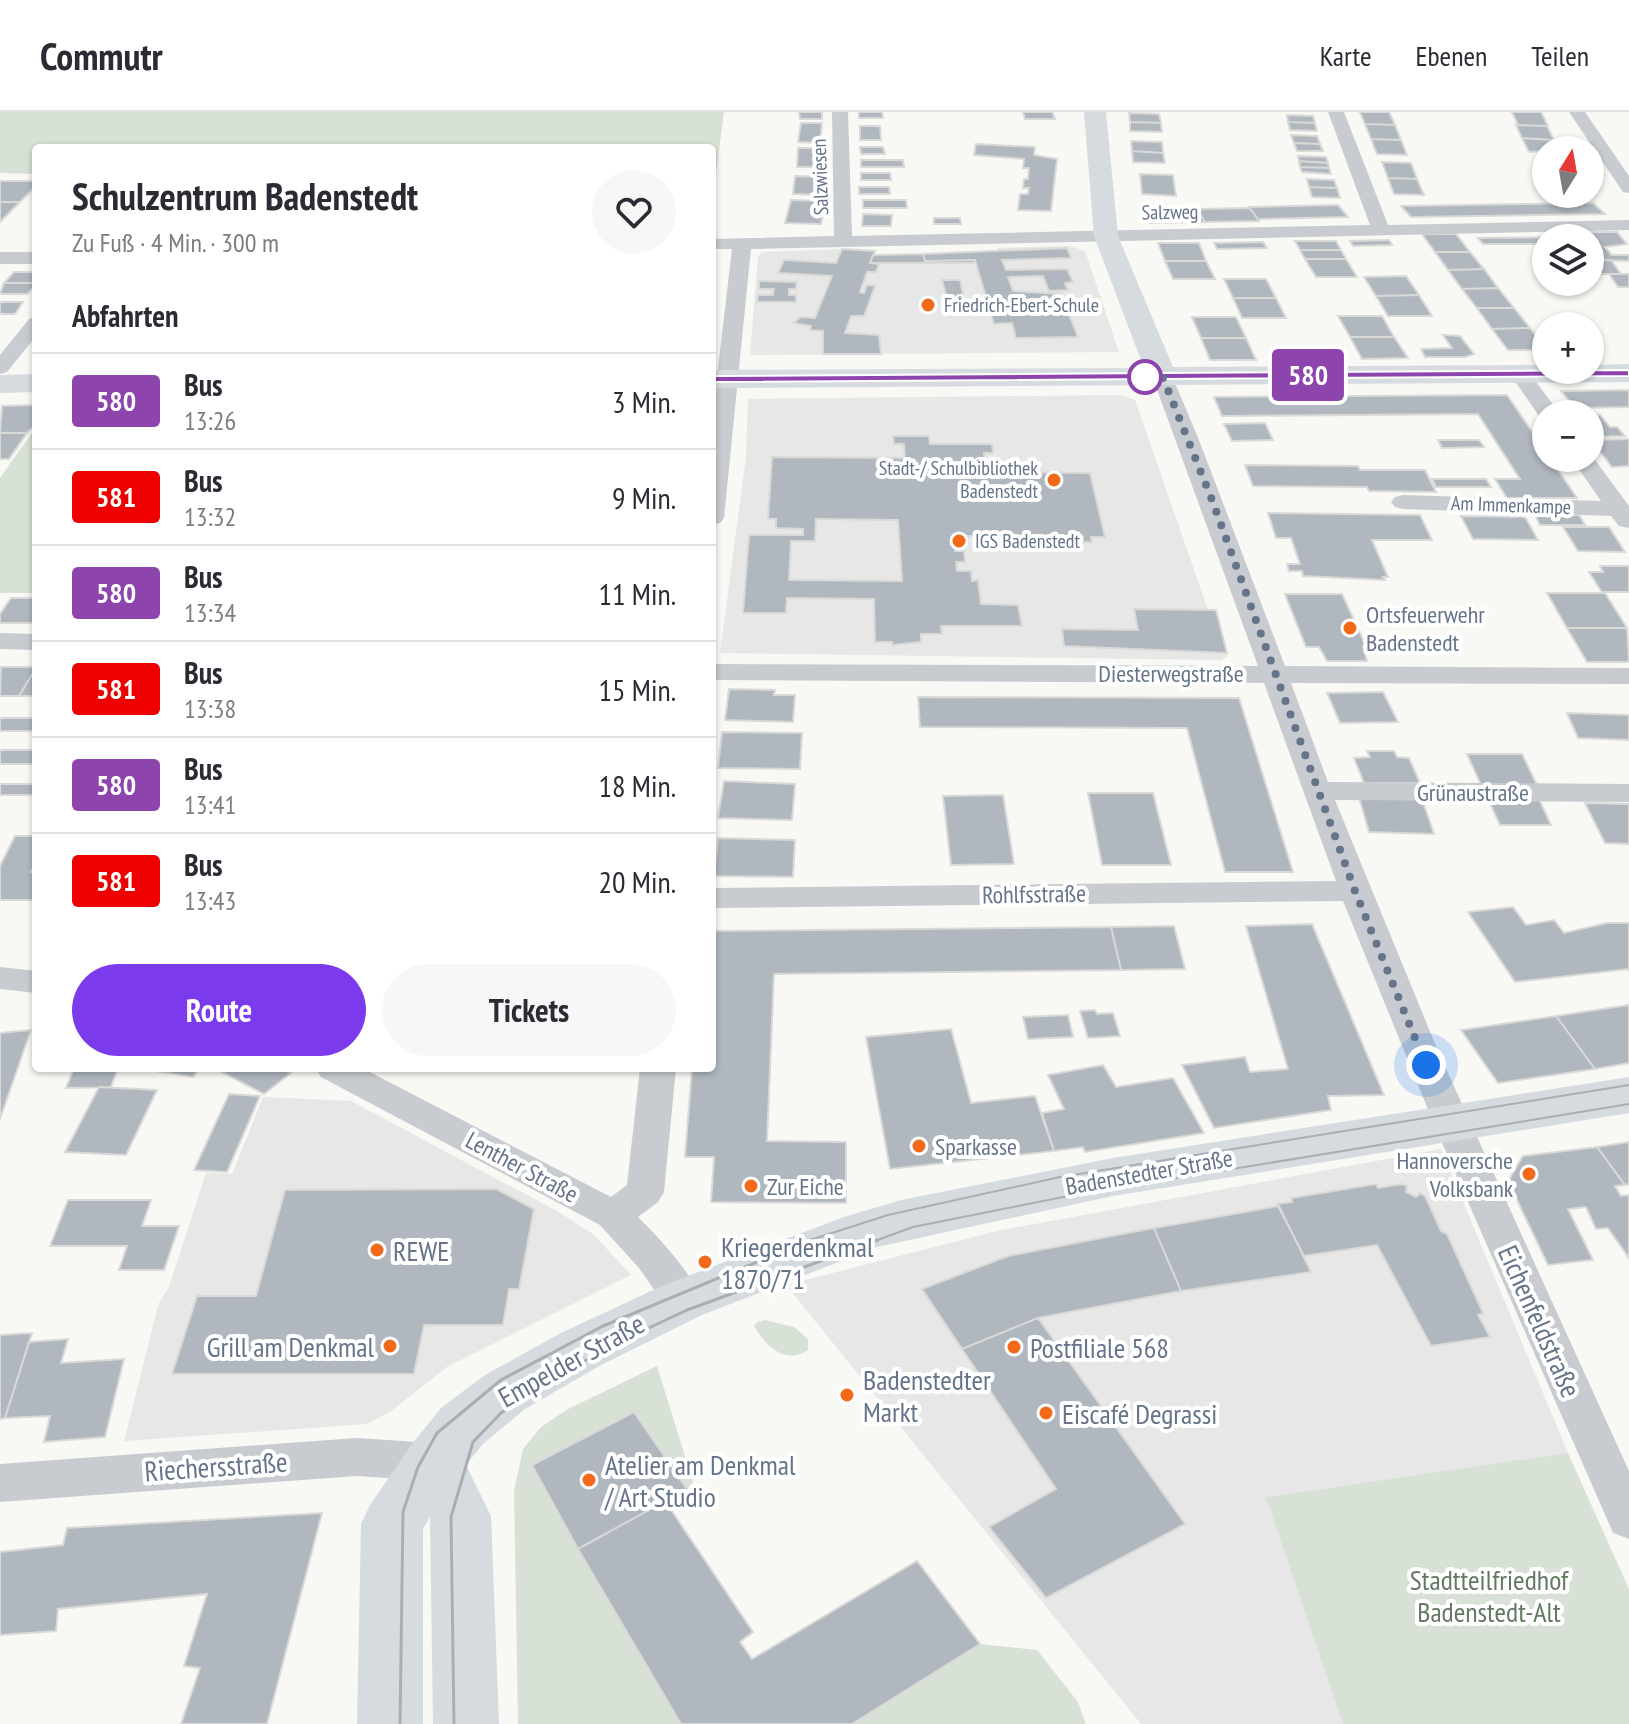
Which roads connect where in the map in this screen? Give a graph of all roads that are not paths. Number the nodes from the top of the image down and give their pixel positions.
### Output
1 (840, 112) edge
2 (1095, 112) edge
3 (1336, 112) edge
4 (1577, 112) edge
5 (1629, 188) edge
6 (1629, 225) edge
7 (1381, 230) junction
8 (1106, 236) junction
9 (843, 242) junction
10 (716, 244) edge
11 (742, 244) junction
12 (0, 258) edge
13 (32, 258) edge
14 (32, 328) edge
15 (0, 368) edge
16 (1629, 373) edge
17 (1520, 374) junction
18 (1162, 376) junction
19 (719, 379) edge
20 (32, 383) edge
21 (0, 384) edge
22 (1539, 400) edge
23 (716, 439) edge
24 (1592, 472) edge
25 (1403, 502) dead end
26 (1624, 516) edge
27 (0, 641) edge
28 (32, 642) edge
29 (716, 672) edge
30 (1275, 673) junction
31 (1629, 676) edge
32 (1318, 791) junction
33 (1629, 793) edge
34 (1355, 891) junction
35 (716, 898) edge
36 (0, 978) edge
37 (32, 982) edge
38 (341, 1072) edge
39 (658, 1072) edge
40 (1629, 1095) edge
41 (1450, 1123) junction
42 (613, 1215) junction
43 (683, 1300) junction
44 (433, 1462) junction
45 (0, 1483) edge
46 (1629, 1519) edge
47 (390, 1724) edge
48 (466, 1724) edge

1 - 9 street, Salzwiesen
2 - 8 street
3 - 7 street
4 - 5 street
6 - 7 street, Salzweg
7 - 8 street, Salzweg
8 - 9 street, Salzweg
8 - 18 street
9 - 11 street, Salzweg
10 - 11 street, Salzweg
11 - 19 street
12 - 13 street
14 - 15 street
16 - 17 street
17 - 18 street
17 - 22 street
18 - 19 street
18 - 30 street, Eichenfeldstraße
19 - 23 street
20 - 21 street
24 - 26 street
25 - 26 street, Am Immenkampe
27 - 28 street
29 - 30 street, Diesterwegstraße
30 - 31 street, Diesterwegstraße
30 - 32 street, Eichenfeldstraße
32 - 33 street, Grünaustraße
32 - 34 street, Eichenfeldstraße
34 - 35 street, Rohlfsstraße
34 - 41 street, Eichenfeldstraße
36 - 37 street
38 - 42 street, Lenther Straße
39 - 42 street
40 - 41 street, Badenstedter Straße
41 - 43 street, Badenstedter Straße
41 - 46 street, Eichenfeldstraße
42 - 43 street, Lenther Straße
43 - 44 street, Empelder Straße
44 - 45 street, Riechersstraße
44 - 47 street, Empelder Straße
44 - 48 street

